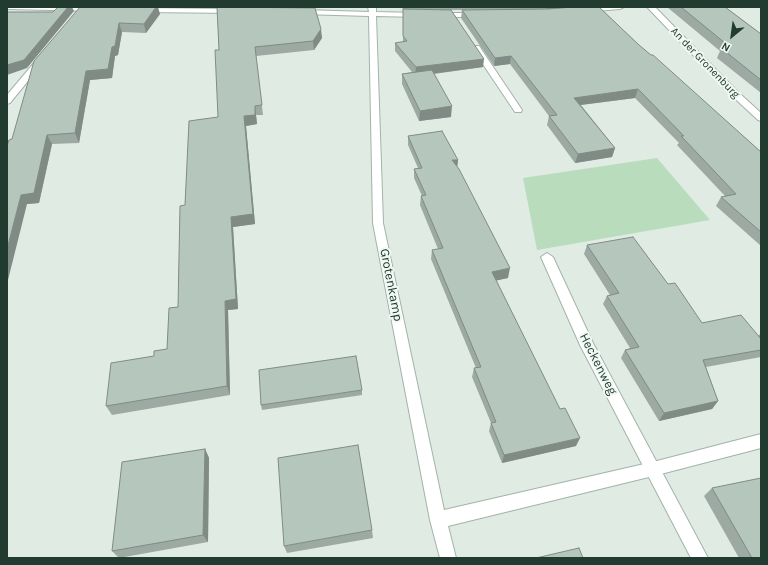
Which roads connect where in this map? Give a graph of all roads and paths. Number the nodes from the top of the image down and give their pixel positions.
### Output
1 (7, 7) edge
2 (620, 7) edge
3 (651, 7) edge
4 (103, 9) edge
5 (133, 9) edge
6 (372, 10) edge
7 (244, 11) edge
8 (576, 11) edge
9 (292, 12) edge
10 (484, 15) edge
11 (470, 40) edge
12 (48, 52) edge
13 (7, 101) edge
14 (518, 110) dead end
15 (761, 118) edge
16 (547, 256) dead end
17 (761, 441) edge
18 (653, 469) junction
19 (438, 520) junction
20 (448, 558) edge
21 (700, 558) edge

1 - 4 street
2 - 8 street
3 - 15 street, An der Gronenburg
5 - 7 street
6 - 9 street
6 - 10 street
6 - 19 street, Grotenkamp
11 - 14 street
12 - 13 street
16 - 18 street, Heckenweg
17 - 18 street
18 - 19 street
18 - 21 street, Heckenweg
19 - 20 street, Grotenkamp

